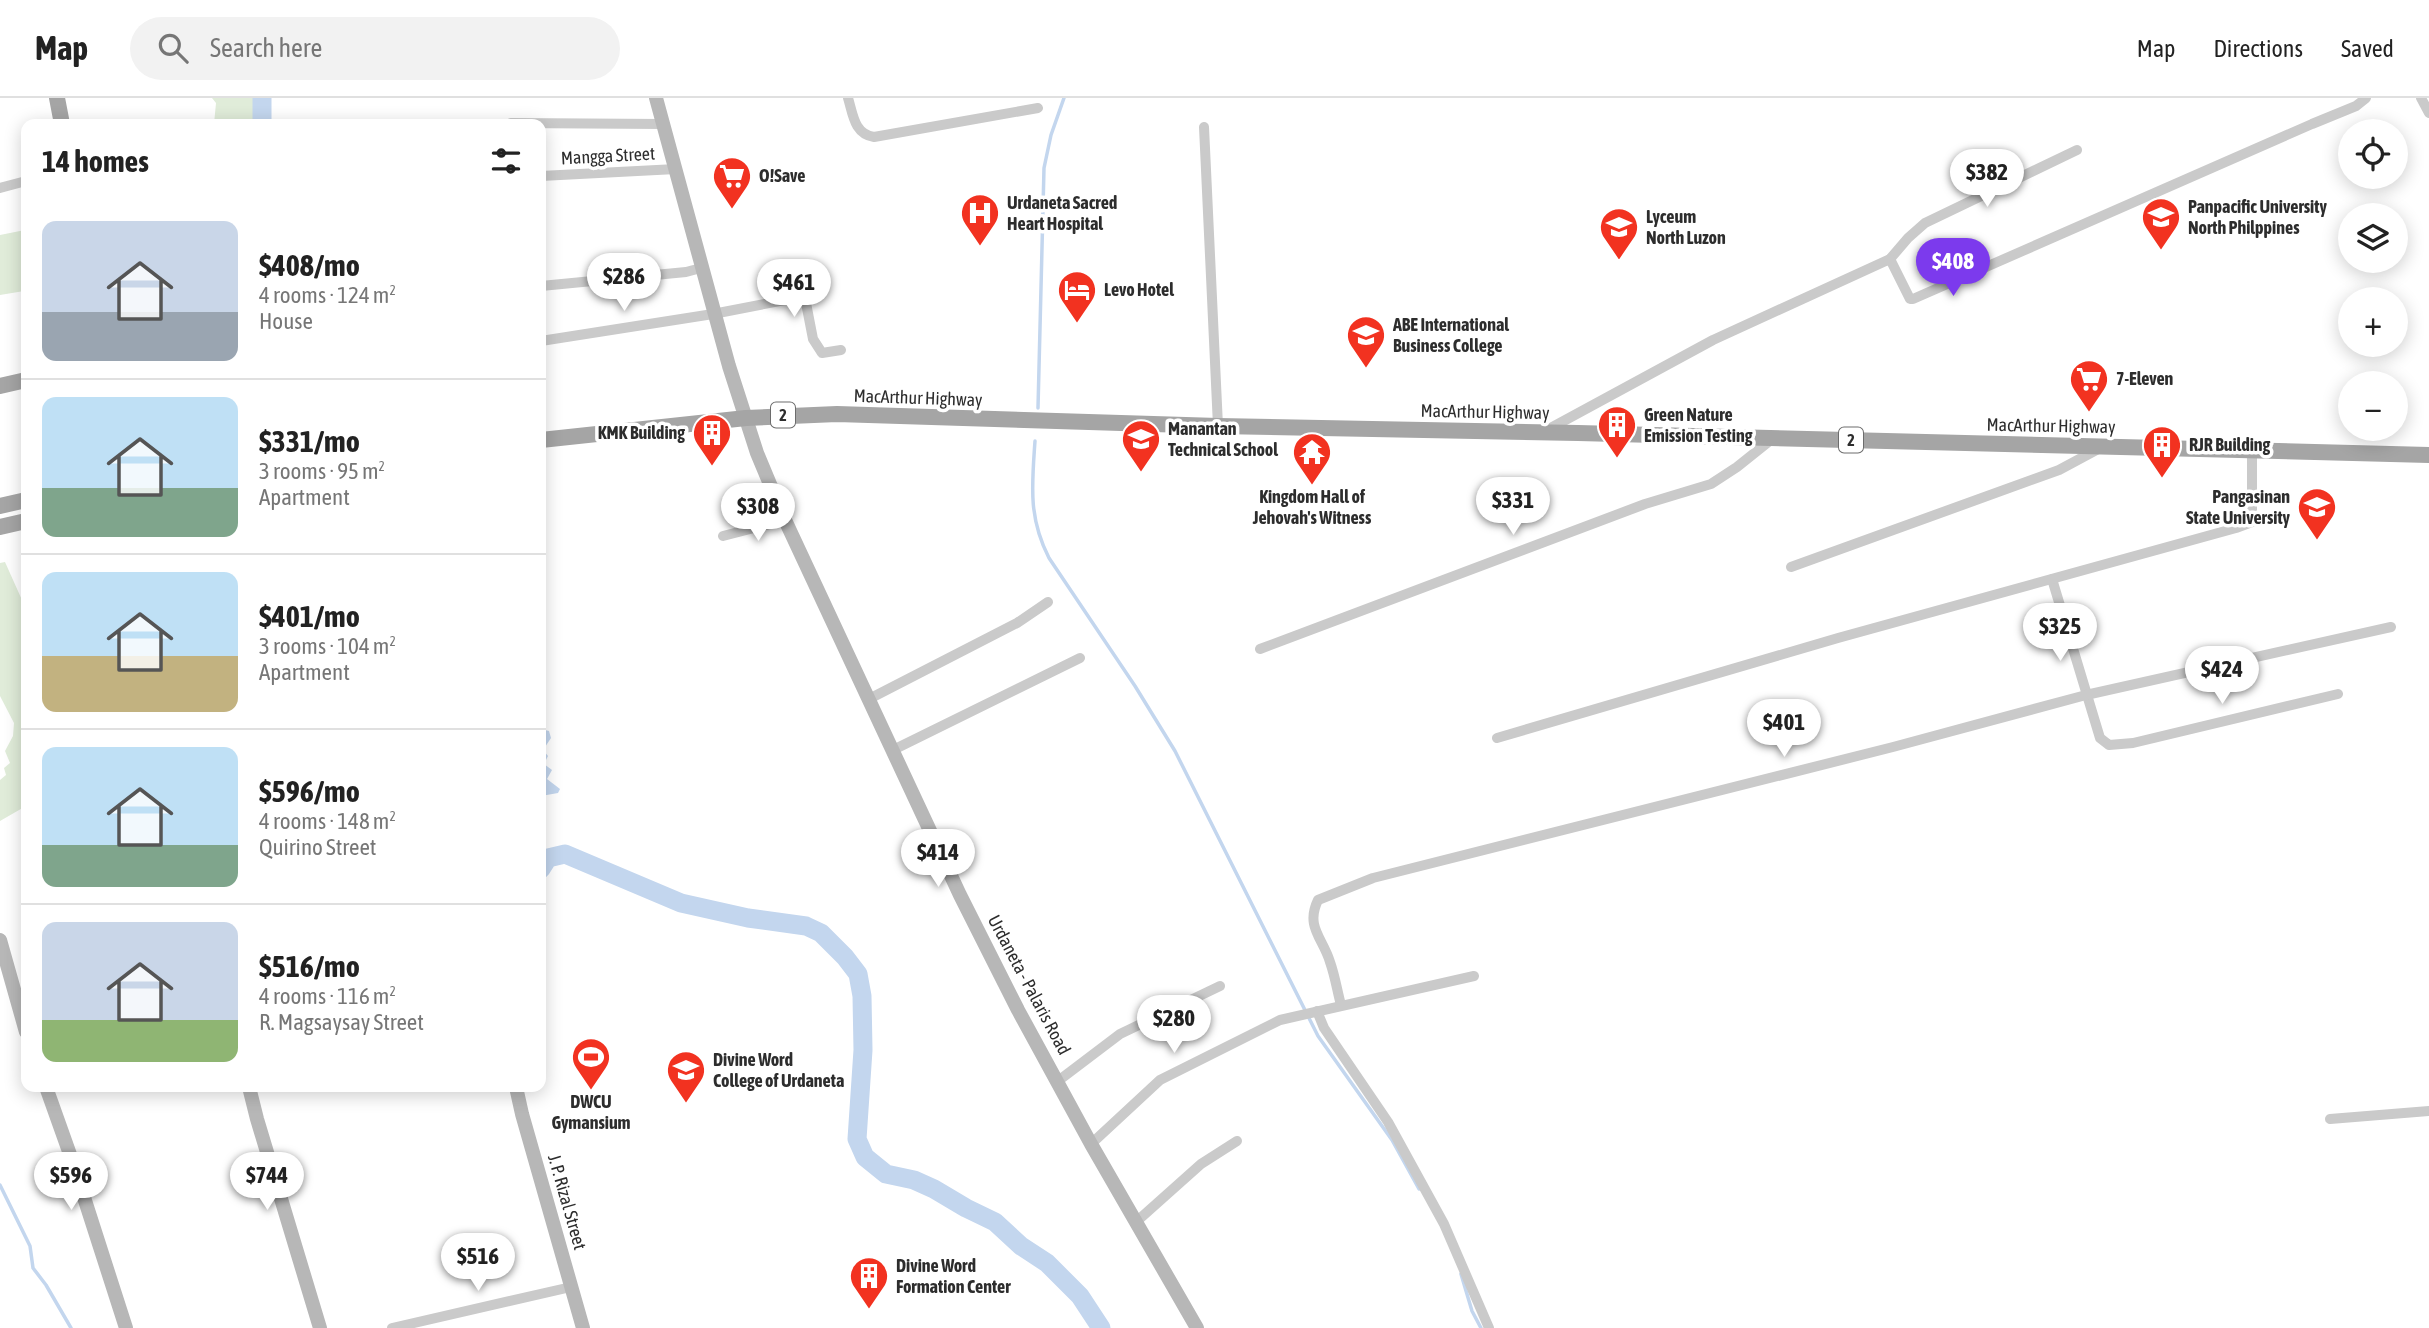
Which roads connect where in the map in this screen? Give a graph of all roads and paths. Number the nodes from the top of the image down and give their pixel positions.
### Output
1 (57, 98) edge
2 (656, 98) edge
3 (848, 98) edge
4 (2366, 98) edge
5 (2421, 98) edge
6 (1038, 108) dead end
7 (2429, 113) edge
8 (61, 119) edge
9 (546, 123) edge
10 (663, 124) junction
11 (1204, 127) dead end
12 (2077, 150) dead end
13 (676, 169) junction
14 (546, 176) edge
15 (21, 182) edge
16 (0, 188) edge
17 (1890, 259) junction
18 (701, 268) junction
19 (546, 286) edge
20 (713, 314) junction
21 (546, 340) edge
22 (841, 350) dead end
23 (21, 381) edge
24 (0, 386) edge
25 (746, 418) junction
26 (1218, 426) junction
27 (1544, 432) junction
28 (546, 439) edge
29 (1772, 439) junction
30 (2104, 446) junction
31 (2252, 450) junction
32 (2429, 455) edge
33 (21, 501) edge
34 (0, 506) edge
35 (785, 520) junction
36 (21, 523) edge
37 (0, 527) edge
38 (723, 536) dead end
39 (1791, 567) dead end
40 (2052, 579) junction
41 (1048, 602) dead end
42 (2391, 626) dead end
43 (1261, 649) dead end
44 (1080, 658) dead end
45 (2338, 694) dead end
46 (2086, 695) junction
47 (869, 699) junction
48 (1497, 738) dead end
49 (893, 750) junction
50 (0, 940) edge
51 (1474, 976) dead end
52 (1220, 986) dead end
53 (1341, 1005) junction
54 (1314, 1012) junction
55 (21, 1014) edge
56 (1058, 1081) junction
57 (48, 1092) edge
58 (250, 1092) edge
59 (517, 1092) edge
60 (2429, 1111) edge
61 (2330, 1119) dead end
62 (1237, 1141) dead end
63 (1091, 1144) junction
64 (1136, 1223) junction
65 (571, 1287) junction
66 (126, 1328) edge
67 (320, 1328) edge
68 (392, 1328) edge
69 (583, 1328) edge
70 (1197, 1328) edge
71 (1489, 1328) edge

1 - 8 main road
2 - 10 main road, Urdaneta - Palaris Road
3 - 6 street
4 - 17 street
5 - 7 street
9 - 10 street
10 - 13 main road, Urdaneta - Palaris Road
11 - 26 street
12 - 17 street
13 - 14 street, Mangga Street
13 - 18 main road, Urdaneta - Palaris Road
15 - 16 street
17 - 27 street
18 - 19 street
18 - 20 main road, Urdaneta - Palaris Road
20 - 21 street
20 - 22 street
20 - 25 main road, Urdaneta - Palaris Road
23 - 24 main road
25 - 26 main road, MacArthur Highway / 2
25 - 28 main road, MacArthur Highway / 2
25 - 35 main road, Urdaneta - Palaris Road
26 - 27 main road, MacArthur Highway / 2
27 - 29 main road, MacArthur Highway / 2
29 - 30 main road, MacArthur Highway / 2
29 - 43 street
30 - 31 main road, MacArthur Highway / 2
30 - 39 street
31 - 32 main road, MacArthur Highway / 2
31 - 40 street
33 - 34 main road
35 - 38 street
35 - 47 main road, Urdaneta - Palaris Road
36 - 37 main road
40 - 46 street
40 - 48 street
41 - 47 street
42 - 46 street
44 - 49 street
45 - 46 street
46 - 53 street
47 - 49 main road, Urdaneta - Palaris Road
49 - 56 main road, Urdaneta - Palaris Road
50 - 55 main road
51 - 53 street
52 - 56 street
53 - 54 street
54 - 63 street
54 - 71 street
56 - 63 main road, Urdaneta - Palaris Road
57 - 66 main road
58 - 67 main road
59 - 65 main road, J. P. Rizal Street
60 - 61 street
62 - 64 street
63 - 64 main road, Urdaneta - Palaris Road
64 - 70 main road, Urdaneta - Palaris Road
65 - 68 street
65 - 69 main road, J. P. Rizal Street

